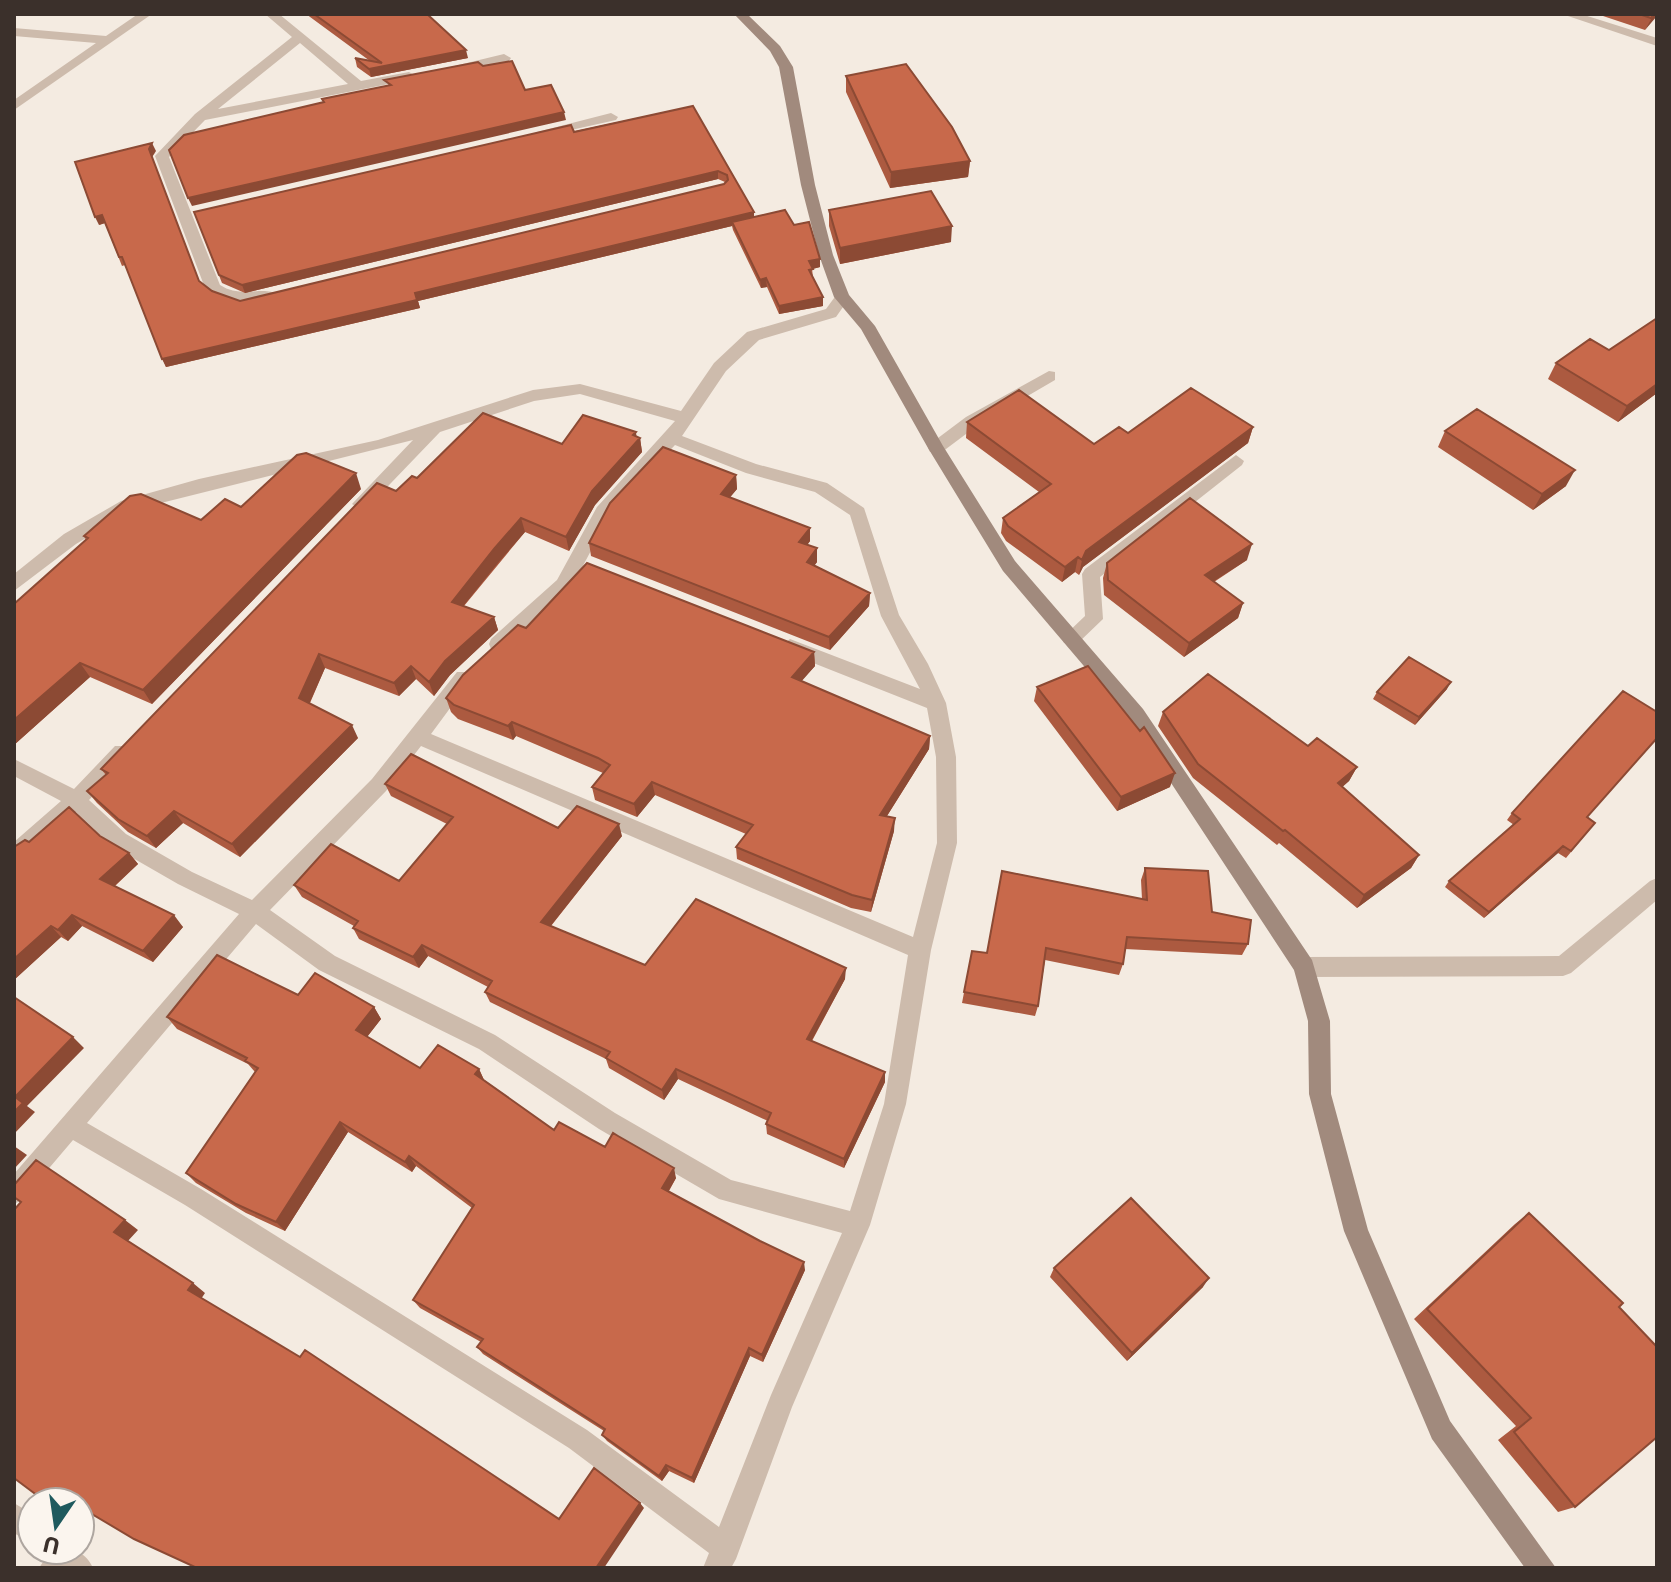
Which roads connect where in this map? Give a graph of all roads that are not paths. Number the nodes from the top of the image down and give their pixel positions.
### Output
1 (146, 14) edge
2 (271, 14) edge
3 (740, 14) edge
4 (1568, 14) edge
5 (14, 32) edge
6 (300, 37) junction
7 (109, 40) junction
8 (1657, 42) edge
9 (504, 58) dead end
10 (359, 86) junction
11 (14, 106) edge
12 (200, 117) junction
13 (611, 117) dead end
14 (535, 134) edge
15 (290, 289) edge
16 (842, 297) junction
17 (1049, 376) dead end
18 (685, 418) junction
19 (436, 427) junction
20 (672, 438) junction
21 (936, 448) junction
22 (1236, 461) edge
23 (349, 517) edge
24 (14, 584) edge
25 (1071, 638) junction
26 (778, 641) edge
27 (936, 703) junction
28 (416, 736) junction
29 (131, 743) edge
30 (14, 767) edge
31 (76, 800) junction
32 (14, 855) edge
33 (1657, 887) edge
34 (254, 911) junction
35 (920, 950) junction
36 (1304, 967) junction
37 (71, 1127) junction
38 (14, 1192) edge
39 (858, 1225) junction
40 (722, 1558) edge
41 (1542, 1568) edge

1 - 7 street
2 - 6 street
3 - 16 street
4 - 8 street
5 - 7 street
6 - 10 street
6 - 12 street
7 - 11 street
9 - 10 street
10 - 12 street
12 - 15 street
13 - 14 street
16 - 18 street
16 - 21 street
17 - 21 street
18 - 19 street
18 - 20 street
19 - 23 street
19 - 24 street
20 - 27 street
20 - 28 street
21 - 25 street
22 - 25 street
25 - 36 street
26 - 27 street
27 - 35 street
28 - 34 street
28 - 35 street
29 - 31 street
30 - 31 street
31 - 32 street
31 - 34 street
33 - 36 street
34 - 37 street
34 - 39 street
35 - 39 street
36 - 41 street
37 - 38 street
37 - 40 street
39 - 40 street

